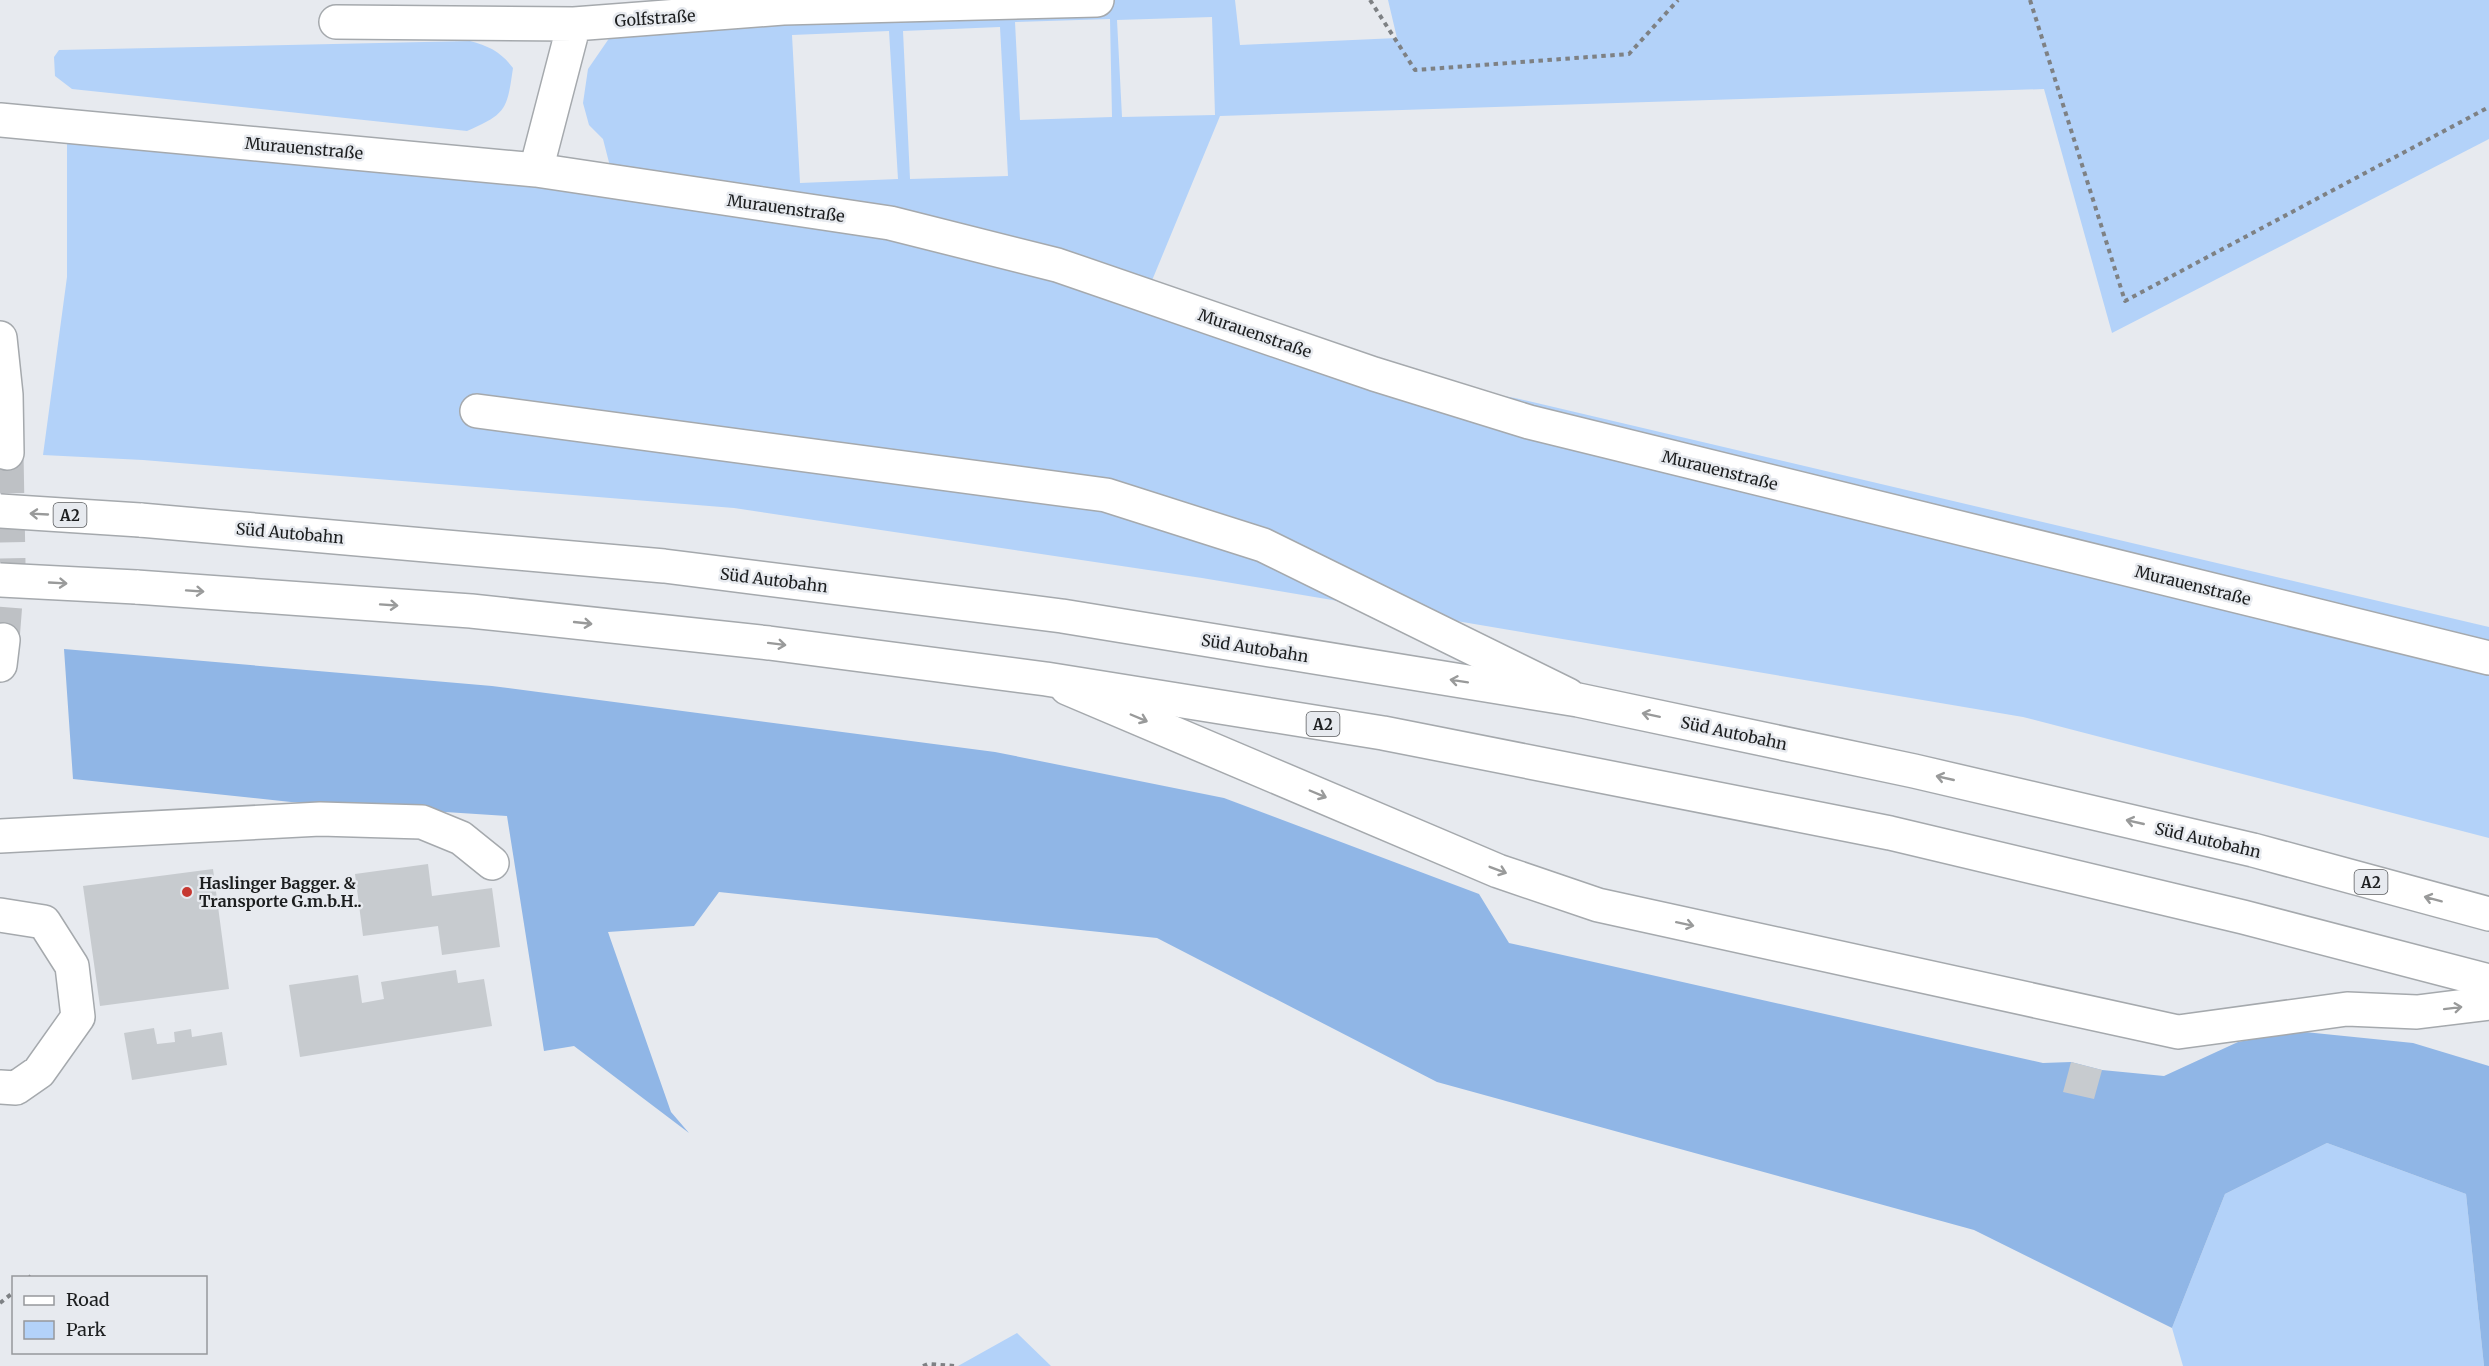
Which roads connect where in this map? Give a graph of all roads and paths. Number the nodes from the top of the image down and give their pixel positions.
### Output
1 (1097, 0) edge
2 (1370, 0) edge
3 (1678, 0) edge
4 (2030, 0) edge
5 (336, 22) dead end
6 (574, 24) junction
7 (2489, 107) edge
8 (0, 120) edge
9 (536, 170) junction
10 (0, 338) edge
11 (477, 411) dead end
12 (7, 453) tunnel mouth
13 (0, 511) edge
14 (0, 580) edge
15 (2489, 658) edge
16 (1046, 679) junction
17 (1578, 700) junction
18 (0, 836) edge
19 (492, 863) dead end
20 (2489, 914) edge
21 (0, 915) edge
22 (2489, 981) edge
23 (2489, 1003) edge
24 (0, 1087) edge
25 (12, 1294) edge
26 (0, 1303) edge
27 (923, 1366) edge
28 (955, 1366) edge

1 - 6 main road, Golfstraße
2 - 3 path
4 - 7 path
5 - 6 main road, Golfstraße
6 - 9 main road
8 - 9 main road, Murauenstraße
9 - 15 main road, Murauenstraße
10 - 12 main road
11 - 17 main road
17 -> 13 main road, Süd Autobahn / A2, bridge
14 -> 16 main road, A2, bridge
16 - 22 main road, A2
16 -> 23 main road
20 -> 17 main road, Süd Autobahn / A2
18 - 19 main road
21 - 24 main road
25 - 26 path
27 - 28 path

